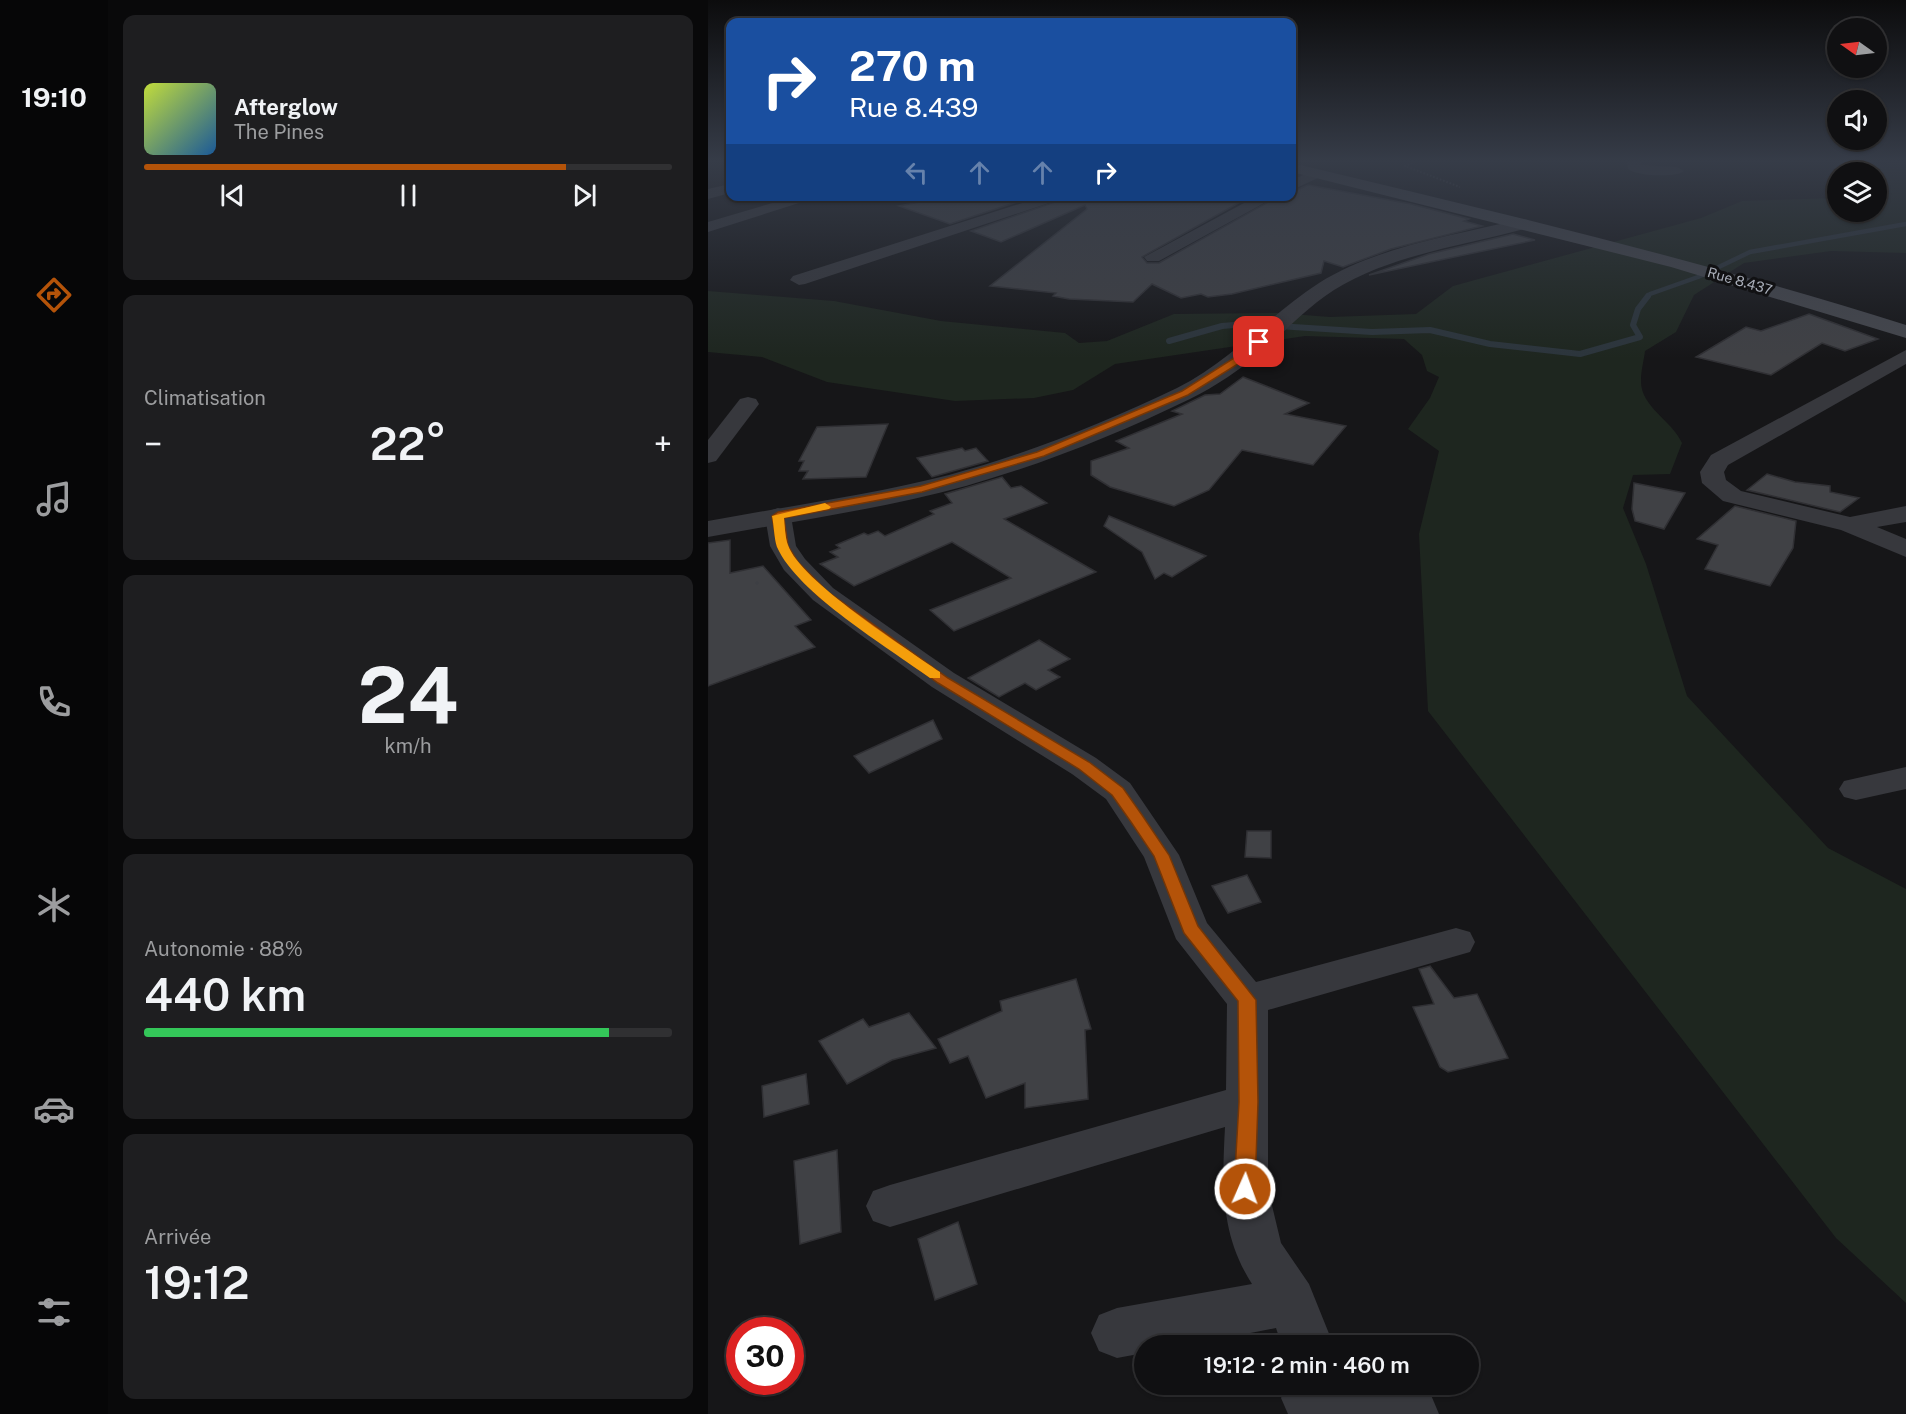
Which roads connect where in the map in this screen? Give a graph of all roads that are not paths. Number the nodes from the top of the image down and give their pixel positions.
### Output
1 (963, 226) edge
2 (1212, 226) edge
3 (1515, 226) edge
4 (1530, 226) edge
5 (1153, 257) dead end
6 (798, 280) dead end
7 (1905, 331) edge
8 (1906, 356) edge
9 (748, 404) dead end
10 (708, 456) edge
11 (1906, 514) edge
12 (778, 516) junction
13 (1850, 525) junction
14 (708, 529) edge
15 (1906, 549) edge
16 (1906, 778) edge
17 (1856, 789) dead end
18 (1456, 942) dead end
19 (1247, 1000) junction
20 (1248, 1102) junction
21 (890, 1206) dead end
22 (1300, 1323) edge
23 (1117, 1333) dead end
24 (1308, 1399) edge
25 (1412, 1414) edge

1 - 6 street
2 - 5 street
3 - 12 street
4 - 7 main road, Rue 8.437
8 - 13 street
9 - 10 street
11 - 13 street
12 - 14 street
12 - 19 street
13 - 15 street
16 - 17 street
18 - 19 street
19 - 20 street
20 - 21 street
20 - 22 street
22 - 23 street
24 - 25 street

